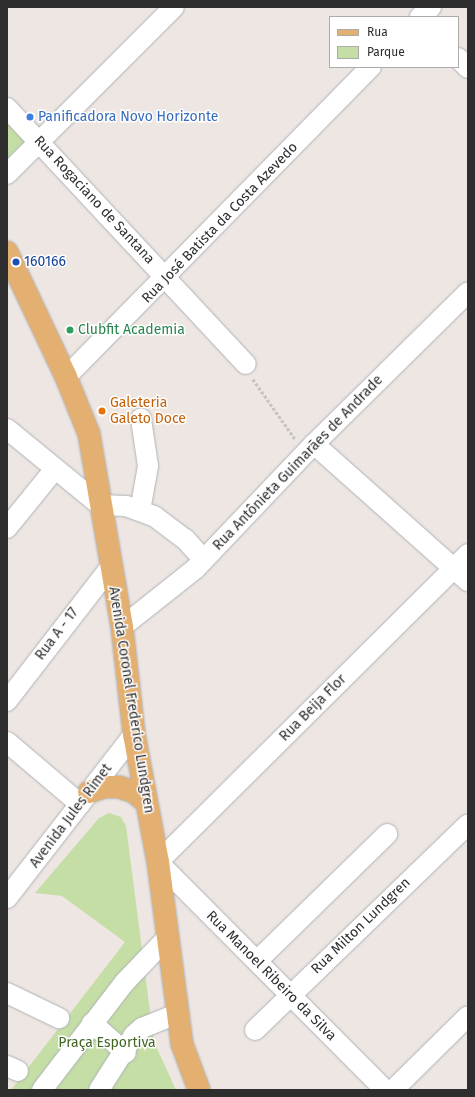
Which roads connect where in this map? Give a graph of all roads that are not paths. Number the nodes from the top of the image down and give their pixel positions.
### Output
1 (174, 7) edge
2 (409, 7) edge
3 (430, 7) edge
4 (418, 16) edge
5 (420, 16) edge
6 (459, 59) edge
7 (370, 68) edge
8 (468, 68) edge
9 (7, 108) edge
10 (39, 140) junction
11 (7, 174) edge
12 (9, 259) edge
13 (166, 278) junction
14 (468, 292) edge
15 (246, 364) road end
16 (66, 377) junction
17 (141, 419) dead end
18 (7, 429) edge
19 (310, 448) junction
20 (55, 469) junction
21 (100, 505) junction
22 (140, 511) junction
23 (7, 528) edge
24 (468, 554) edge
25 (204, 560) junction
26 (454, 568) junction
27 (109, 569) junction
28 (468, 581) edge
29 (122, 627) junction
30 (7, 701) edge
31 (134, 734) junction
32 (7, 742) edge
33 (84, 798) junction
34 (146, 802) junction
35 (468, 824) edge
36 (387, 834) dead end
37 (158, 862) junction
38 (7, 898) edge
39 (166, 939) junction
40 (257, 961) junction
41 (7, 992) edge
42 (291, 994) junction
43 (177, 1014) junction
44 (468, 1016) edge
45 (59, 1018) dead end
46 (92, 1023) junction
47 (255, 1030) dead end
48 (126, 1053) junction
49 (42, 1090) edge
50 (99, 1090) edge
51 (199, 1090) edge
52 (385, 1090) edge
53 (393, 1090) edge

1 - 10 street
2 - 4 street
3 - 5 street
6 - 8 street
7 - 13 street, Rua José Batista da Costa Azevedo
9 - 10 street, Rua Rogaciano de Santana
10 - 11 street
10 - 13 street, Rua Rogaciano de Santana
12 - 16 main road, Avenida Coronel Frederico Lundgren
13 - 15 street, Rua Rogaciano de Santana
13 - 16 street, Rua José Batista da Costa Azevedo
14 - 19 street, Rua Antônieta Guimarães de Andrade
16 - 21 main road, Avenida Coronel Frederico Lundgren
17 - 22 street
18 - 20 street
19 - 25 street, Rua Antônieta Guimarães de Andrade
19 - 26 street
20 - 21 street
20 - 23 street
21 - 22 street
21 - 27 main road, Avenida Coronel Frederico Lundgren
22 - 25 street
24 - 26 street, Rua Beija Flor
25 - 29 street, Rua Antônieta Guimarães de Andrade
26 - 28 street
26 - 37 street, Rua Beija Flor
27 - 29 main road, Avenida Coronel Frederico Lundgren
27 - 30 street, Rua A - 17
29 - 31 main road, Avenida Coronel Frederico Lundgren
31 - 33 street, Avenida Jules Rimet
31 - 34 main road, Avenida Coronel Frederico Lundgren
32 - 33 street
33 - 34 main road
33 - 38 street, Avenida Jules Rimet
34 - 37 main road, Avenida Coronel Frederico Lundgren
35 - 42 street, Rua Milton Lundgren
36 - 40 street
37 - 39 main road, Avenida Coronel Frederico Lundgren
37 - 40 street, Rua Manoel Ribeiro da Silva
39 - 43 main road, Avenida Coronel Frederico Lundgren
39 - 46 street
40 - 42 street, Rua Manoel Ribeiro da Silva
41 - 45 street
42 - 47 street, Rua Milton Lundgren
42 - 52 street, Rua Manoel Ribeiro da Silva
43 - 48 street
43 - 51 main road, Avenida Coronel Frederico Lundgren
44 - 53 street
46 - 48 street
46 - 49 street
48 - 50 street

